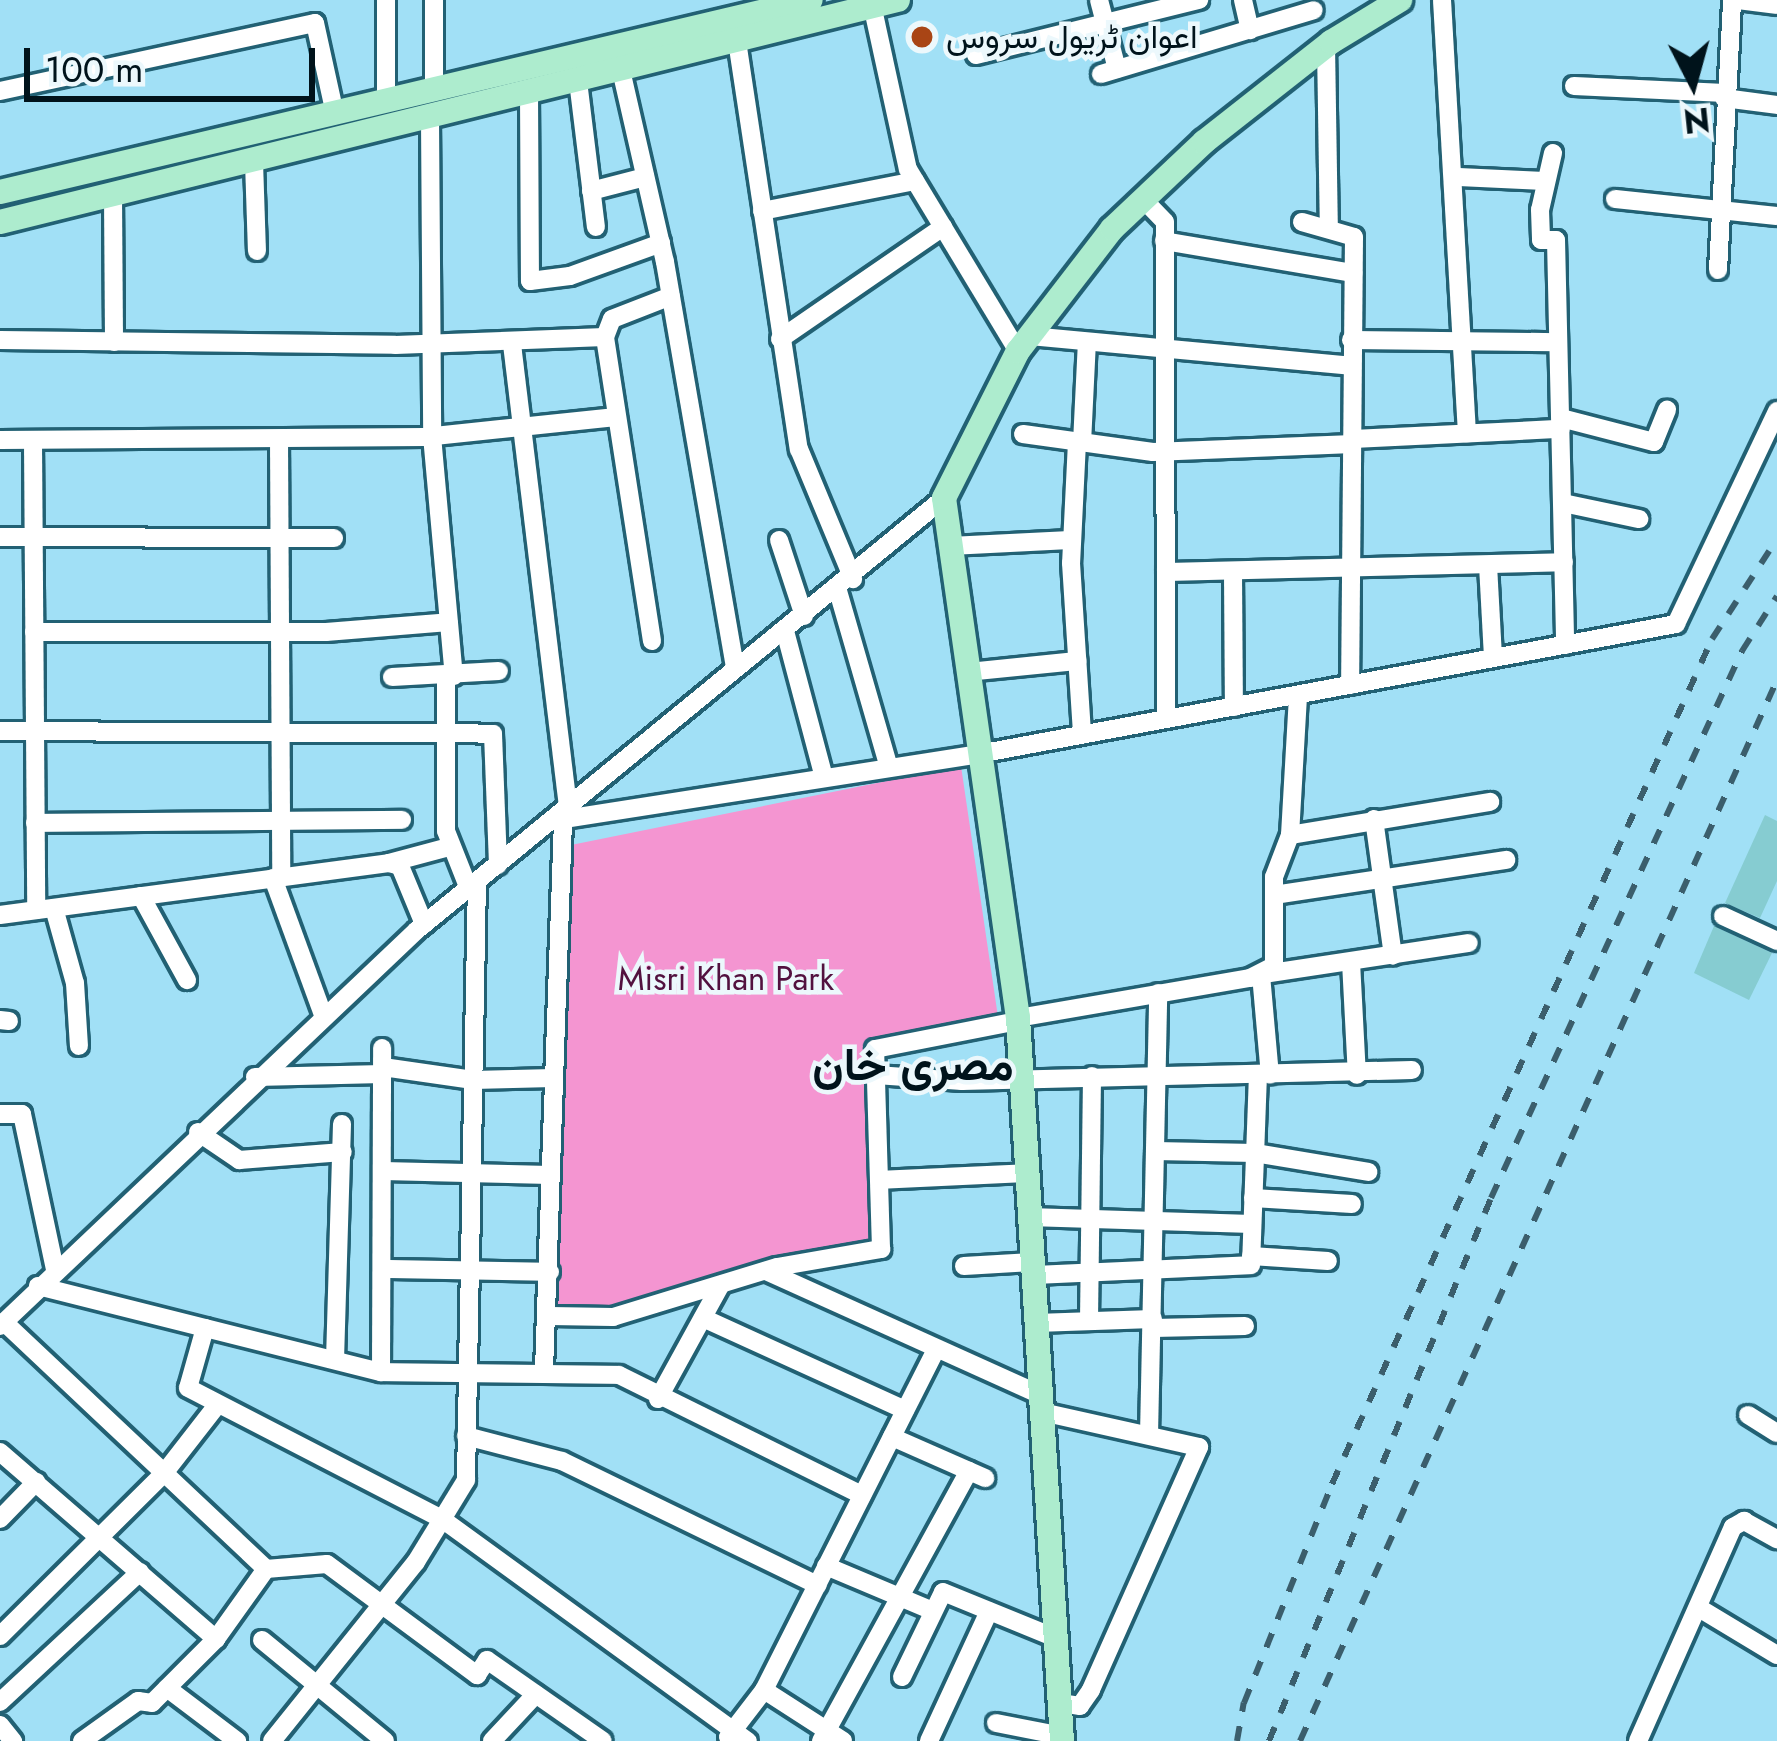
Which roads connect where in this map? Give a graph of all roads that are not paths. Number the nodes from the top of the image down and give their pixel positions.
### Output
1 (386, 0) edge
2 (434, 0) edge
3 (811, 0) edge
4 (1099, 0) edge
5 (1199, 0) edge
6 (1243, 0) edge
7 (1400, 0) edge
8 (1442, 0) edge
9 (1734, 0) edge
10 (880, 2) edge
11 (1777, 4) edge
12 (1313, 5) edge
13 (1105, 23) junction
14 (1250, 29) junction
15 (737, 41) junction
16 (1329, 44) junction
17 (976, 55) dead end
18 (621, 70) junction
19 (578, 82) junction
20 (1574, 86) dead end
21 (434, 90) junction
22 (0, 91) edge
23 (529, 94) junction
24 (1724, 95) junction
25 (386, 102) junction
26 (1777, 105) edge
27 (335, 114) junction
28 (430, 119) junction
29 (1553, 153) dead end
30 (254, 162) junction
31 (645, 177) junction
32 (1457, 177) junction
33 (915, 181) junction
34 (1546, 181) junction
35 (591, 191) junction
36 (0, 192) edge
37 (113, 195) junction
38 (1142, 198) junction
39 (1615, 199) dead end
40 (762, 211) junction
41 (1720, 212) junction
42 (1777, 216) edge
43 (0, 222) edge
44 (1301, 222) dead end
45 (596, 227) dead end
46 (943, 227) junction
47 (1329, 228) junction
48 (1164, 242) junction
49 (661, 243) junction
50 (257, 251) dead end
51 (1718, 271) dead end
52 (1353, 273) junction
53 (671, 296) junction
54 (605, 337) junction
55 (780, 339) junction
56 (0, 340) edge
57 (1351, 340) junction
58 (1463, 341) junction
59 (114, 342) junction
60 (1088, 342) junction
61 (1558, 342) junction
62 (1024, 343) junction
63 (512, 344) junction
64 (429, 345) junction
65 (1163, 348) junction
66 (1352, 366) junction
67 (1667, 409) dead end
68 (1777, 411) edge
69 (616, 417) junction
70 (1561, 424) junction
71 (518, 426) junction
72 (1467, 433) junction
73 (1023, 434) dead end
74 (432, 436) junction
75 (279, 439) junction
76 (0, 440) edge
77 (32, 441) junction
78 (1079, 442) junction
79 (1353, 442) junction
80 (1165, 451) junction
81 (944, 498) junction
82 (1563, 503) junction
83 (1639, 519) dead end
84 (32, 536) junction
85 (278, 536) junction
86 (0, 537) edge
87 (334, 538) dead end
88 (779, 540) dead end
89 (1072, 540) junction
90 (949, 546) junction
91 (1564, 562) junction
92 (1488, 565) junction
93 (1166, 572) junction
94 (1233, 572) junction
95 (1351, 572) junction
96 (846, 585) junction
97 (804, 616) junction
98 (448, 622) junction
99 (276, 631) junction
100 (785, 631) junction
101 (34, 632) junction
102 (652, 640) dead end
103 (1565, 646) junction
104 (1493, 658) junction
105 (1077, 662) junction
106 (735, 668) junction
107 (499, 671) dead end
108 (968, 672) junction
109 (450, 676) junction
110 (392, 677) dead end
111 (1350, 685) junction
112 (1298, 695) junction
113 (1234, 707) junction
114 (1166, 719) junction
115 (278, 728) junction
116 (0, 731) edge
117 (34, 731) junction
118 (446, 733) junction
119 (1082, 735) junction
120 (984, 753) junction
121 (890, 768) junction
122 (824, 778) junction
123 (1490, 802) dead end
124 (561, 816) junction
125 (1374, 819) junction
126 (402, 820) dead end
127 (380, 823) junction
128 (35, 824) junction
129 (280, 824) junction
130 (1289, 835) junction
131 (449, 848) junction
132 (1507, 860) dead end
133 (386, 863) junction
134 (498, 865) junction
135 (277, 878) junction
136 (1382, 878) junction
137 (473, 885) junction
138 (1274, 895) junction
139 (141, 896) junction
140 (45, 909) junction
141 (0, 915) edge
142 (1723, 916) dead end
143 (424, 924) junction
144 (1777, 941) edge
145 (1469, 944) dead end
146 (1393, 956) junction
147 (1351, 962) junction
148 (1262, 975) junction
149 (187, 980) dead end
150 (1159, 994) junction
151 (323, 1015) junction
152 (1018, 1019) junction
153 (79, 1046) dead end
154 (383, 1063) junction
155 (1412, 1070) dead end
156 (1155, 1074) junction
157 (876, 1075) junction
158 (1092, 1076) junction
159 (1264, 1076) junction
160 (1357, 1076) junction
161 (255, 1077) junction
162 (553, 1078) junction
163 (1022, 1079) junction
164 (473, 1080) junction
165 (0, 1114) edge
166 (342, 1124) dead end
167 (198, 1132) junction
168 (1155, 1150) junction
169 (343, 1152) junction
170 (1255, 1153) junction
171 (383, 1171) junction
172 (1368, 1172) dead end
173 (1026, 1173) junction
174 (472, 1174) junction
175 (550, 1175) junction
176 (880, 1180) junction
177 (1253, 1198) junction
178 (1352, 1204) dead end
179 (1029, 1217) junction
180 (1089, 1219) junction
181 (1156, 1221) junction
182 (1252, 1224) junction
183 (1251, 1256) junction
184 (1328, 1261) dead end
185 (964, 1266) dead end
186 (55, 1269) junction
187 (384, 1269) junction
188 (1032, 1269) junction
189 (1155, 1270) junction
190 (470, 1271) junction
191 (766, 1271) junction
192 (550, 1272) junction
193 (1088, 1273) junction
194 (38, 1286) junction
195 (720, 1286) junction
196 (550, 1316) junction
197 (703, 1318) junction
198 (1089, 1321) junction
199 (1036, 1323) junction
200 (1153, 1323) junction
201 (2, 1324) edge
202 (1245, 1326) dead end
203 (205, 1328) junction
204 (936, 1349) junction
205 (334, 1360) junction
206 (468, 1370) junction
207 (544, 1370) junction
208 (381, 1372) junction
209 (658, 1399) junction
210 (1041, 1403) junction
211 (218, 1404) junction
212 (905, 1410) junction
213 (1748, 1415) dead end
214 (1777, 1433) edge
215 (1149, 1435) junction
216 (466, 1436) junction
217 (892, 1437) junction
218 (0, 1452) edge
219 (165, 1472) junction
220 (35, 1482) junction
221 (862, 1495) junction
222 (0, 1519) edge
223 (442, 1520) junction
224 (97, 1534) junction
225 (1777, 1539) edge
226 (826, 1566) junction
227 (266, 1569) junction
228 (140, 1573) junction
229 (817, 1585) junction
230 (900, 1597) junction
231 (382, 1601) junction
232 (1699, 1608) junction
233 (933, 1611) junction
234 (989, 1611) junction
235 (0, 1636) edge
236 (1057, 1638) junction
237 (216, 1639) junction
238 (262, 1640) dead end
239 (1777, 1655) edge
240 (902, 1677) dead end
241 (316, 1684) junction
242 (166, 1688) junction
243 (764, 1690) junction
244 (536, 1694) junction
245 (0, 1702) edge
246 (1060, 1703) junction
247 (996, 1723) dead end
248 (0, 1725) edge
249 (96, 1736) edge
250 (830, 1737) edge
251 (736, 1738) edge
252 (1062, 1738) edge
253 (13, 1741) edge
254 (237, 1741) edge
255 (272, 1741) edge
256 (385, 1741) edge
257 (492, 1741) edge
258 (603, 1741) edge
259 (929, 1741) edge
260 (1638, 1741) edge

1 - 25 street
2 - 21 street
3 - 21 main road
4 - 13 street
5 - 13 street
6 - 14 street
7 - 16 main road
8 - 32 street
9 - 11 street
9 - 24 street
10 - 15 main road
10 - 33 street
12 - 14 street
12 - 16 street
13 - 14 street
13 - 17 street
15 - 18 main road
15 - 40 street
16 - 38 main road
16 - 47 street
18 - 19 main road
18 - 31 street
19 - 23 main road
19 - 35 street
20 - 24 street
21 - 25 main road
22 - 27 street
23 - 28 main road
23 - 49 street
24 - 26 street
24 - 41 street
25 - 27 main road
27 - 36 main road
28 - 30 main road
28 - 64 street
29 - 34 street
30 - 37 main road
30 - 50 street
31 - 35 street
31 - 49 street
32 - 34 street
32 - 58 street
33 - 40 street
33 - 46 street
34 - 61 street
35 - 45 street
37 - 43 main road
37 - 59 street
38 - 48 street
38 - 62 main road
39 - 41 street
40 - 55 street
41 - 42 street
41 - 51 street
44 - 47 street
46 - 55 street
46 - 62 street
47 - 52 street
48 - 52 street
48 - 65 street
49 - 53 street
52 - 57 street
53 - 54 street
53 - 106 street
54 - 63 street
54 - 69 street
55 - 96 street
56 - 59 street
57 - 58 street
57 - 66 street
58 - 61 street
58 - 72 street
59 - 64 street
60 - 62 street
60 - 65 street
60 - 78 street
61 - 70 street
62 - 81 main road
63 - 64 street
63 - 71 street
64 - 74 street
65 - 66 street
65 - 80 street
66 - 79 street
67 - 70 street
68 - 103 street
69 - 71 street
69 - 102 street
70 - 72 street
70 - 82 street
71 - 74 street
71 - 124 street
72 - 79 street
73 - 78 street
74 - 75 street
74 - 98 street
75 - 77 street
75 - 85 street
76 - 77 street
77 - 84 street
78 - 80 street
78 - 89 street
79 - 80 street
79 - 95 street
80 - 93 street
81 - 90 main road
81 - 96 street
82 - 83 street
82 - 91 street
84 - 85 street
84 - 86 street
84 - 101 street
85 - 87 street
85 - 99 street
88 - 97 street
89 - 90 street
89 - 105 street
90 - 108 main road
91 - 92 street
91 - 103 street
92 - 95 street
92 - 104 street
93 - 94 street
93 - 114 street
94 - 95 street
94 - 113 street
95 - 111 street
96 - 97 street
96 - 121 street
97 - 100 street
98 - 99 street
98 - 109 street
99 - 101 street
99 - 115 street
100 - 106 street
100 - 122 street
101 - 117 street
103 - 104 street
104 - 111 street
105 - 108 street
105 - 119 street
106 - 124 street
107 - 109 street
108 - 120 main road
109 - 110 street
109 - 118 street
111 - 112 street
112 - 113 street
112 - 130 street
113 - 114 street
114 - 119 street
115 - 117 street
115 - 118 street
115 - 129 street
116 - 117 street
117 - 128 street
118 - 131 street
118 - 134 street
119 - 120 street
120 - 121 street
120 - 152 main road
121 - 122 street
122 - 124 street
123 - 125 street
124 - 134 street
124 - 162 street
125 - 130 street
125 - 136 street
126 - 127 street
127 - 129 street
127 - 133 street
128 - 129 street
128 - 140 street
129 - 135 street
130 - 138 street
131 - 133 street
131 - 137 street
132 - 136 street
133 - 135 street
133 - 143 street
134 - 137 street
135 - 139 street
135 - 151 street
136 - 138 street
136 - 146 street
137 - 143 street
137 - 164 street
138 - 148 street
139 - 140 street
139 - 149 street
140 - 141 street
140 - 153 street
142 - 144 street
143 - 151 street
145 - 146 street
146 - 147 street
147 - 148 street
147 - 160 street
148 - 150 street
148 - 159 street
150 - 152 street
150 - 156 street
151 - 161 street
152 - 157 street
152 - 163 main road
154 - 161 street
154 - 164 street
154 - 171 street
155 - 160 street
156 - 158 street
156 - 159 street
156 - 168 street
157 - 163 street
157 - 176 street
158 - 163 street
158 - 180 street
159 - 160 street
159 - 170 street
161 - 167 street
162 - 164 street
162 - 175 street
163 - 173 main road
164 - 174 street
165 - 186 street
166 - 169 street
167 - 169 street
167 - 186 street
168 - 170 street
168 - 181 street
169 - 205 street
170 - 172 street
170 - 177 street
171 - 174 street
171 - 187 street
173 - 176 street
173 - 179 main road
174 - 175 street
174 - 190 street
175 - 192 street
176 - 191 street
177 - 178 street
177 - 182 street
179 - 180 street
179 - 188 main road
180 - 181 street
180 - 193 street
181 - 182 street
181 - 189 street
182 - 183 street
183 - 184 street
183 - 189 street
185 - 188 street
186 - 194 street
187 - 190 street
187 - 208 street
188 - 193 street
188 - 199 main road
189 - 193 street
189 - 200 street
190 - 192 street
190 - 206 street
191 - 195 street
191 - 204 street
192 - 196 street
193 - 198 street
194 - 201 street
194 - 203 street
195 - 196 street
195 - 197 street
196 - 207 street
197 - 209 street
197 - 212 street
198 - 199 street
198 - 200 street
199 - 210 main road
200 - 202 street
200 - 215 street
201 - 219 street
203 - 205 street
203 - 211 street
204 - 210 street
204 - 212 street
205 - 208 street
206 - 207 street
206 - 208 street
206 - 216 street
207 - 209 street
209 - 221 street
210 - 215 street
210 - 236 main road
211 - 219 street
211 - 223 street
212 - 217 street
213 - 214 street
215 - 246 street
216 - 223 street
216 - 229 street
217 - 221 street
217 - 230 street
218 - 220 street
219 - 224 street
219 - 227 street
220 - 222 street
220 - 224 street
221 - 226 street
223 - 231 street
223 - 251 street
224 - 228 street
224 - 235 street
225 - 232 street
226 - 229 street
226 - 230 street
227 - 231 street
227 - 237 street
228 - 237 street
228 - 245 street
229 - 243 street
230 - 233 street
230 - 250 street
231 - 241 street
231 - 244 street
232 - 239 street
232 - 260 street
233 - 234 street
233 - 240 street
234 - 236 street
234 - 259 street
236 - 246 main road
237 - 242 street
238 - 241 street
241 - 255 street
241 - 256 street
242 - 249 street
242 - 254 street
243 - 250 street
243 - 251 street
244 - 257 street
244 - 258 street
246 - 252 main road
247 - 252 street
248 - 253 street

